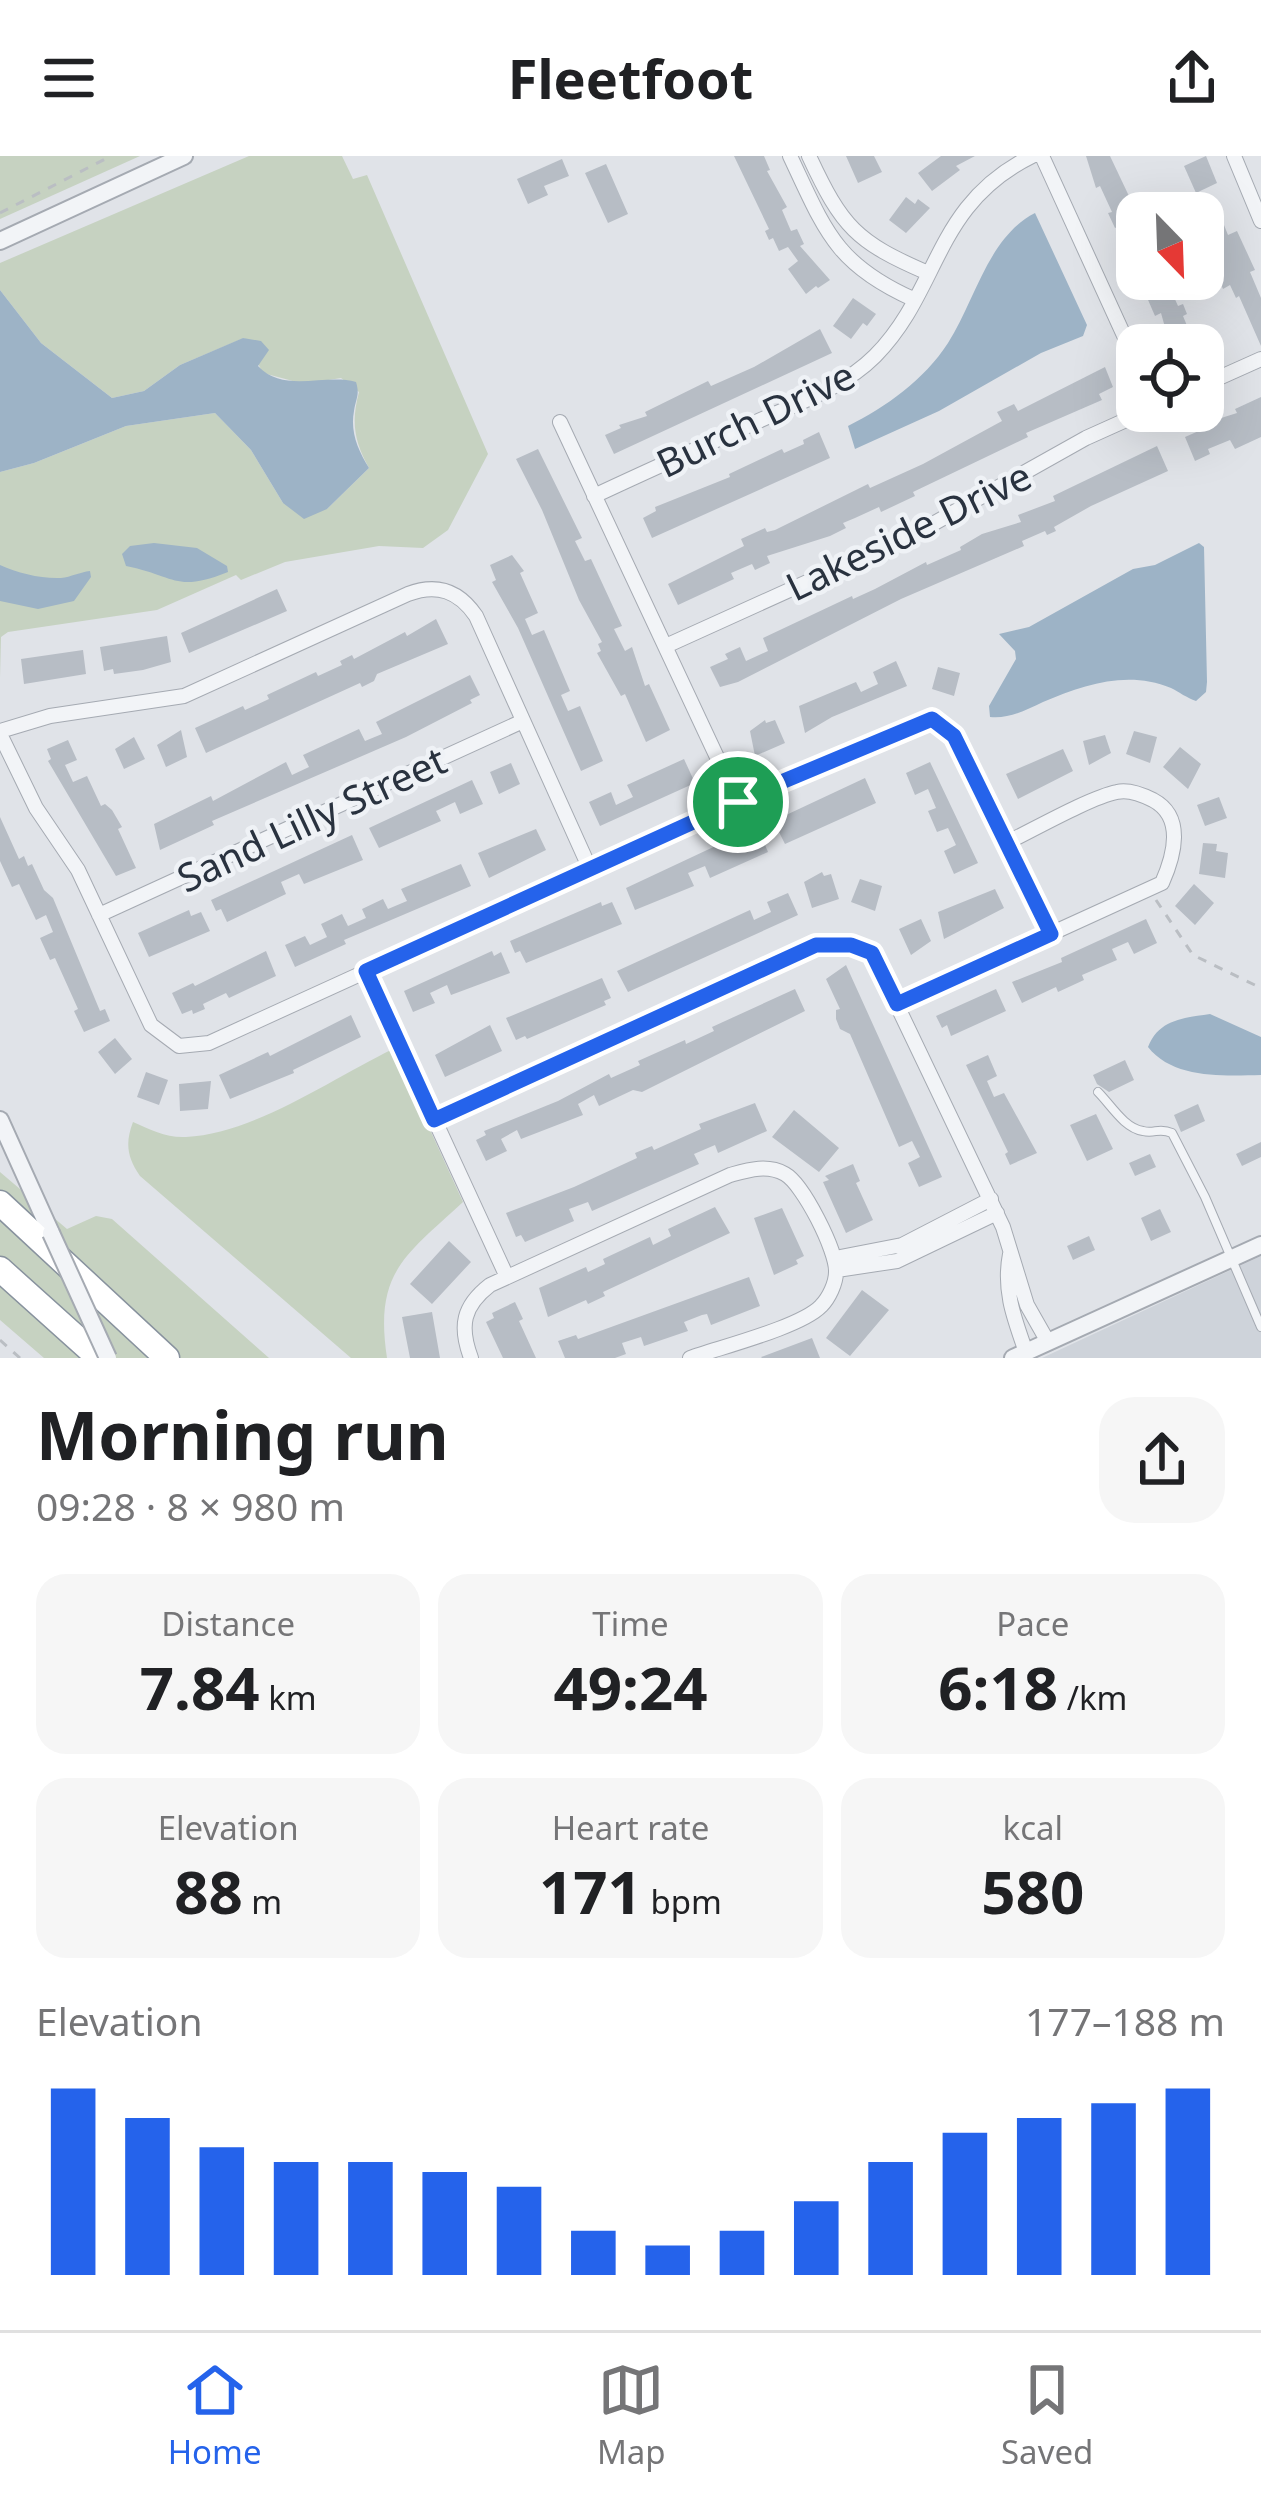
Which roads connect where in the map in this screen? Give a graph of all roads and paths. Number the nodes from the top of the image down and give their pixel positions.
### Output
1 (111, 156) edge
2 (184, 156) edge
3 (790, 156) edge
4 (809, 156) edge
5 (1032, 156) edge
6 (1042, 156) edge
7 (1234, 156) edge
8 (0, 213) edge
9 (1261, 221) edge
10 (0, 241) edge
11 (928, 273) junction
12 (914, 299) junction
13 (1119, 324) edge
14 (1261, 358) edge
15 (1224, 375) edge
16 (560, 422) dead end
17 (1116, 424) edge
18 (594, 496) junction
19 (668, 645) junction
20 (523, 721) junction
21 (0, 733) edge
22 (738, 802) junction
23 (1006, 843) junction
24 (590, 869) junction
25 (1154, 897) dead end
26 (99, 915) junction
27 (1051, 934) junction
28 (366, 971) junction
29 (1261, 988) edge
30 (897, 1004) junction
31 (1098, 1092) dead end
32 (0, 1120) edge
33 (434, 1120) junction
34 (0, 1203) edge
35 (994, 1206) junction
36 (1261, 1245) edge
37 (1010, 1254) junction
38 (1229, 1259) junction
39 (836, 1264) junction
40 (0, 1269) edge
41 (507, 1277) junction
42 (1261, 1327) edge
43 (0, 1340) edge
44 (1032, 1352) edge
45 (20, 1358) edge
46 (104, 1358) edge
47 (166, 1358) edge
48 (471, 1358) edge
49 (690, 1358) edge

1 - 8 path
2 - 10 street
3 - 12 street
4 - 11 street
5 - 11 street, Burch Drive
6 - 13 street
7 - 9 street
11 - 12 street, Burch Drive
12 - 18 street, Burch Drive
14 - 15 street
16 - 18 street
17 - 19 street, Lakeside Drive
18 - 19 street
19 - 22 street
20 - 21 street
20 - 24 street
20 - 26 street, Sand Lilly Street
21 - 26 street
22 - 23 street
22 - 24 street
23 - 27 street
23 - 27 street
24 - 28 street
25 - 29 path
26 - 28 street
27 - 30 street
28 - 33 street
30 - 33 street
30 - 35 street
31 - 38 lane
32 - 46 street, bridge
33 - 41 street
34 - 47 highway
35 - 37 street
35 - 39 street
36 - 38 street
37 - 44 street
37 - 44 street
38 - 42 lane
38 - 44 street
39 - 41 street
39 - 49 street
40 - 46 highway
41 - 48 street
43 - 45 path

